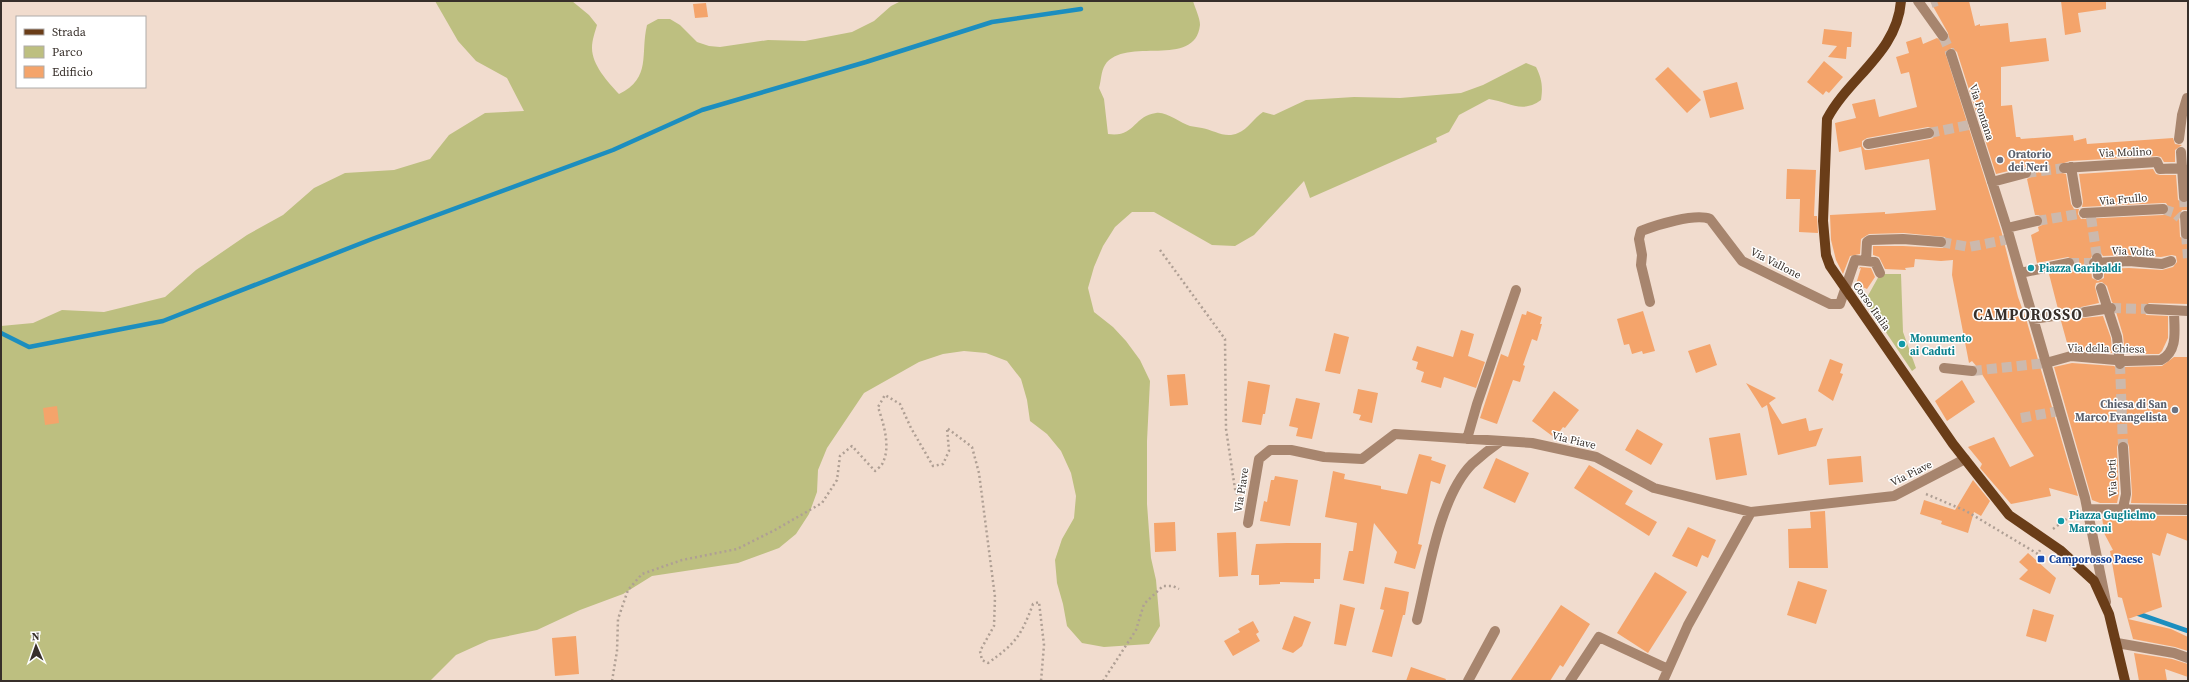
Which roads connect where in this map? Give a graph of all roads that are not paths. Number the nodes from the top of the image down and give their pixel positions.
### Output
1 (1901, 1) edge
2 (1924, 3) edge
3 (1943, 36) tunnel mouth
4 (1951, 54) tunnel mouth
5 (2187, 98) edge
6 (1929, 132) tunnel mouth
7 (2179, 139) dead end
8 (1868, 144) dead end
9 (2181, 152) dead end
10 (2183, 168) junction
11 (2026, 173) tunnel mouth
12 (1991, 180) junction
13 (2184, 198) dead end
14 (2077, 202) dead end
15 (2163, 209) tunnel mouth
16 (2088, 214) tunnel mouth
17 (2184, 218) dead end
18 (2036, 221) tunnel mouth
19 (2007, 228) junction
20 (2186, 234) dead end
21 (1941, 242) tunnel mouth
22 (1866, 261) junction
23 (2172, 261) dead end
24 (2069, 263) tunnel mouth
25 (1880, 273) dead end
26 (2020, 273) junction
27 (2098, 275) dead end
28 (2101, 288) dead end
29 (1516, 290) dead end
30 (1846, 290) junction
31 (1650, 302) dead end
32 (2109, 308) junction
33 (2149, 309) tunnel mouth
34 (2174, 311) junction
35 (2188, 311) edge
36 (2086, 312) tunnel mouth
37 (2060, 315) tunnel mouth
38 (2033, 319) junction
39 (2120, 362) junction
40 (2046, 363) junction
41 (1944, 368) dead end
42 (1972, 371) tunnel mouth
43 (1467, 439) junction
44 (1501, 441) junction
45 (2123, 447) tunnel mouth
46 (1965, 459) junction
47 (2123, 508) junction
48 (2087, 509) junction
49 (2188, 509) edge
50 (1751, 512) junction
51 (1248, 522) dead end
52 (2097, 578) junction
53 (1417, 620) dead end
54 (1495, 631) dead end
55 (2117, 642) junction
56 (2188, 658) edge
57 (1668, 669) junction
58 (1468, 681) edge
59 (1570, 681) edge
60 (1662, 681) edge
61 (2125, 681) edge

1 - 30 main road, Corso Italia
2 - 3 street
4 - 12 street, Via Fontana
5 - 7 street
6 - 8 street
9 - 10 street
10 - 13 street
10 - 14 street, Via Molino
11 - 12 street
12 - 19 street, Via Fontana
15 - 16 street, Via Frullo
17 - 20 street
18 - 19 street
19 - 26 street, Via Fontana
21 - 22 street
22 - 25 street
22 - 30 street, Via Vallone
23 - 27 street, Via Volta
24 - 26 street
26 - 38 street, Via Fontana
28 - 32 street
29 - 43 street
30 - 31 street, Via Vallone
30 - 46 main road, Corso Italia
32 - 36 street
32 - 39 street
33 - 34 street
34 - 35 street
34 - 39 street, Via della Chiesa
37 - 38 street
38 - 40 street, Via Fontana
39 - 40 street, Via della Chiesa
40 - 48 street, Via Fontana
41 - 42 street
43 - 44 street, Via Piave
43 - 51 street, Via Piave
44 - 50 street, Via Piave
44 - 53 street
45 - 47 street, Via Orti
46 - 50 street, Via Piave
46 - 52 main road, Corso Italia
47 - 48 street
47 - 49 street
48 - 52 street, Via Fontana
50 - 57 street
52 - 55 main road, Corso Italia
54 - 58 street
55 - 56 street
55 - 61 main road, Corso Italia
57 - 59 street
57 - 60 street

